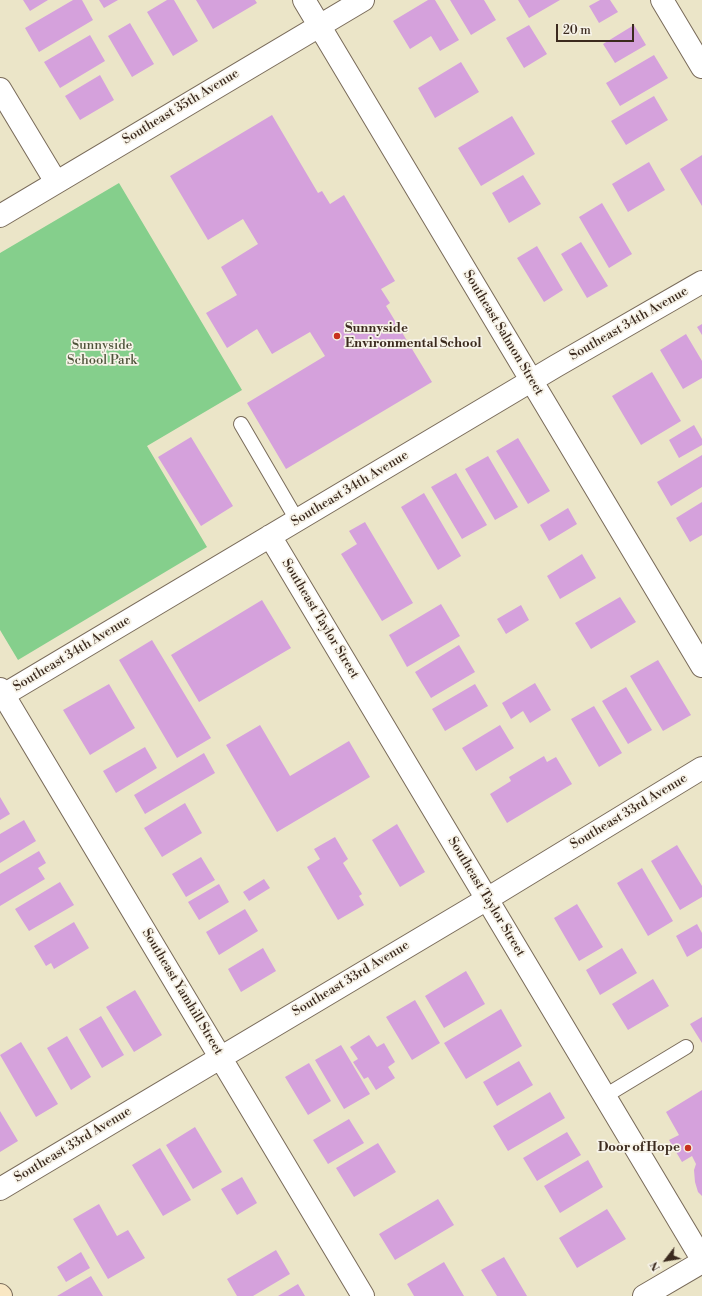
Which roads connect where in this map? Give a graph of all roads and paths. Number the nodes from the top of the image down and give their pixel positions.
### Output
1 (304, 0) edge
2 (363, 0) edge
3 (662, 0) edge
4 (319, 26) junction
5 (702, 67) edge
6 (0, 89) edge
7 (56, 182) junction
8 (0, 216) edge
9 (702, 282) edge
10 (532, 381) junction
11 (241, 424) dead end
12 (297, 520) junction
13 (270, 536) junction
14 (702, 666) edge
15 (1, 694) edge
16 (702, 768) edge
17 (487, 899) junction
18 (686, 1047) dead end
19 (220, 1057) junction
20 (605, 1096) junction
21 (0, 1189) edge
22 (702, 1260) edge
23 (363, 1296) edge
24 (644, 1296) edge

1 - 4 street, Southeast Salmon Street
2 - 4 street, Southeast 35th Avenue
3 - 5 street
4 - 7 street, Southeast 35th Avenue
4 - 10 street, Southeast Salmon Street
6 - 7 street
7 - 8 street, Southeast 35th Avenue
9 - 10 street, Southeast 34th Avenue
10 - 12 street, Southeast 34th Avenue
10 - 14 street, Southeast Salmon Street
11 - 12 lane
12 - 13 street, Southeast 34th Avenue
13 - 15 street, Southeast 34th Avenue
13 - 17 street, Southeast Taylor Street
15 - 19 street, Southeast Yamhill Street
16 - 17 street, Southeast 33rd Avenue
17 - 19 street, Southeast 33rd Avenue
17 - 20 street, Southeast Taylor Street
18 - 20 lane
19 - 21 street, Southeast 33rd Avenue
19 - 23 street, Southeast Yamhill Street
20 - 22 street, Southeast Taylor Street
22 - 24 street

